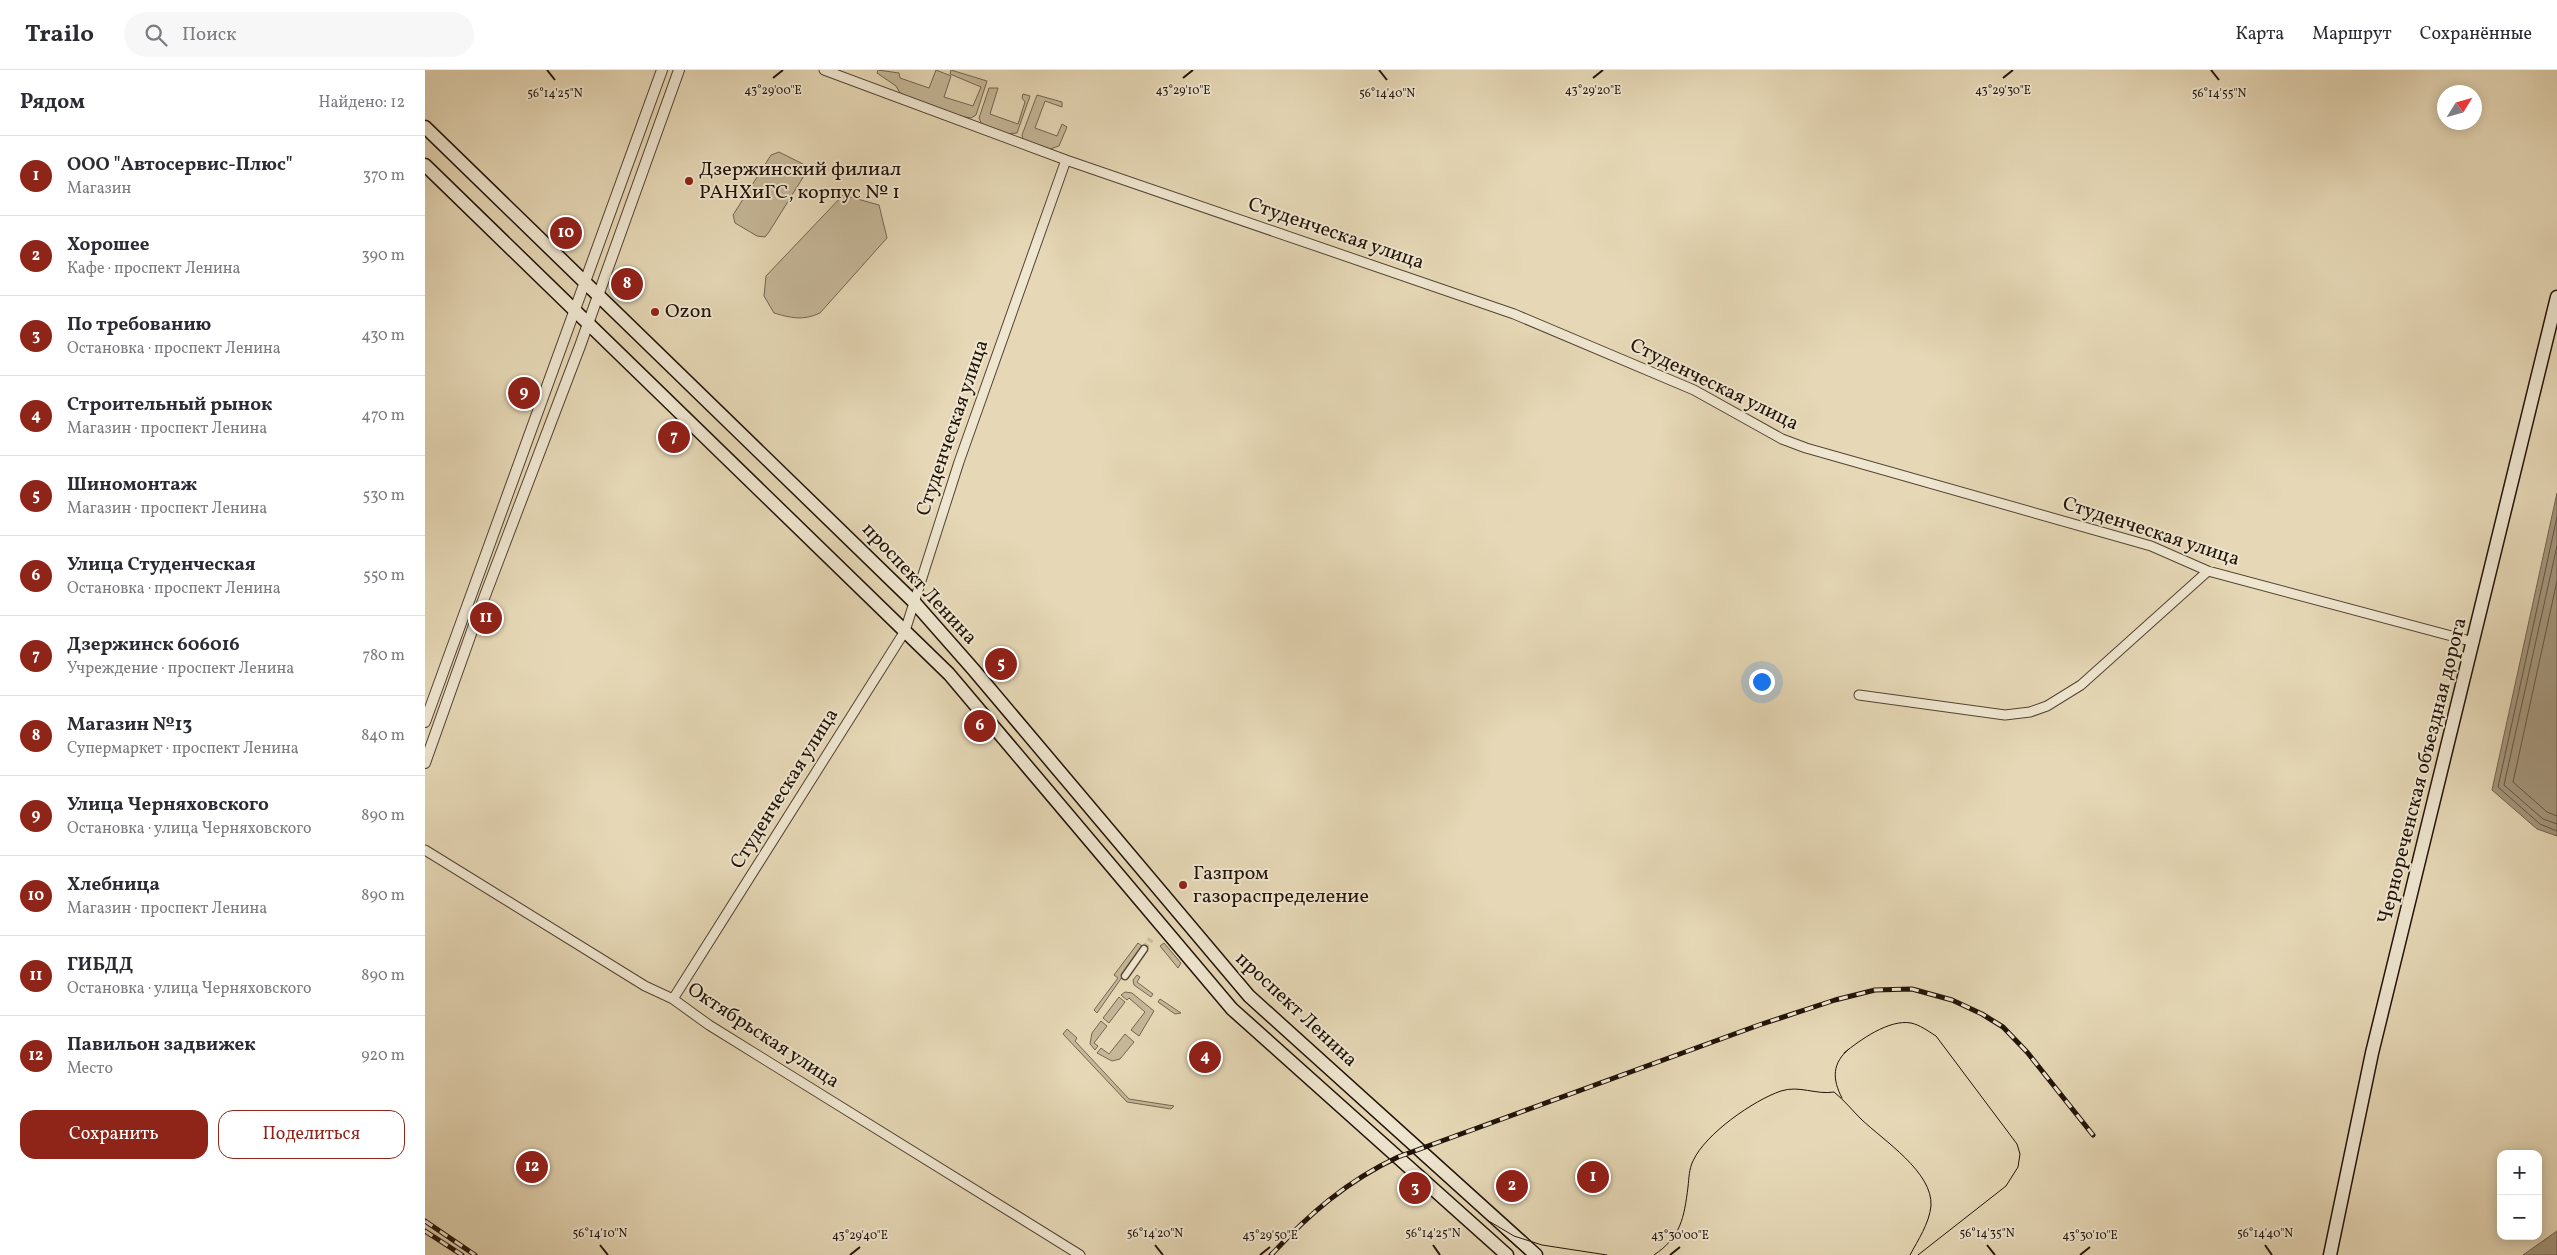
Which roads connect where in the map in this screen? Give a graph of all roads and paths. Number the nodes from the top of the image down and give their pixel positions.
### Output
1 (662, 70) edge
2 (679, 70) edge
3 (824, 70) edge
4 (425, 127) edge
5 (1066, 160) junction
6 (425, 165) edge
7 (586, 282) junction
8 (598, 295) junction
9 (2557, 297) edge
10 (575, 310) junction
11 (589, 322) junction
12 (2208, 571) junction
13 (914, 602) junction
14 (905, 631) junction
15 (2474, 642) junction
16 (1859, 695) dead end
17 (425, 722) edge
18 (425, 764) edge
19 (425, 850) edge
20 (1144, 950) tunnel mouth
21 (1125, 976) dead end
22 (673, 999) junction
23 (1080, 1255) edge
24 (1507, 1255) edge
25 (1536, 1255) edge
26 (2330, 1255) edge

1 - 7 street
2 - 8 street
3 - 5 street
4 - 7 main road, проспект Ленина
5 - 12 street, Студенческая улица
5 - 13 street, Студенческая улица
6 - 10 main road, проспект Ленина
7 - 8 main road, проспект Ленина
7 - 10 street
8 - 11 street
8 - 13 main road, проспект Ленина
9 - 15 main road, Чернореченская объездная дорога
10 - 11 main road, проспект Ленина
10 - 17 street
11 - 14 main road, проспект Ленина
11 - 18 street
12 - 15 street, Студенческая улица
12 - 16 street
13 - 14 street, Студенческая улица
13 - 25 main road, проспект Ленина
14 - 22 street, Студенческая улица
14 - 24 main road, проспект Ленина
15 - 26 main road, Чернореченская объездная дорога
19 - 22 street, Октябрьская улица
20 - 21 street
22 - 23 street, Октябрьская улица

